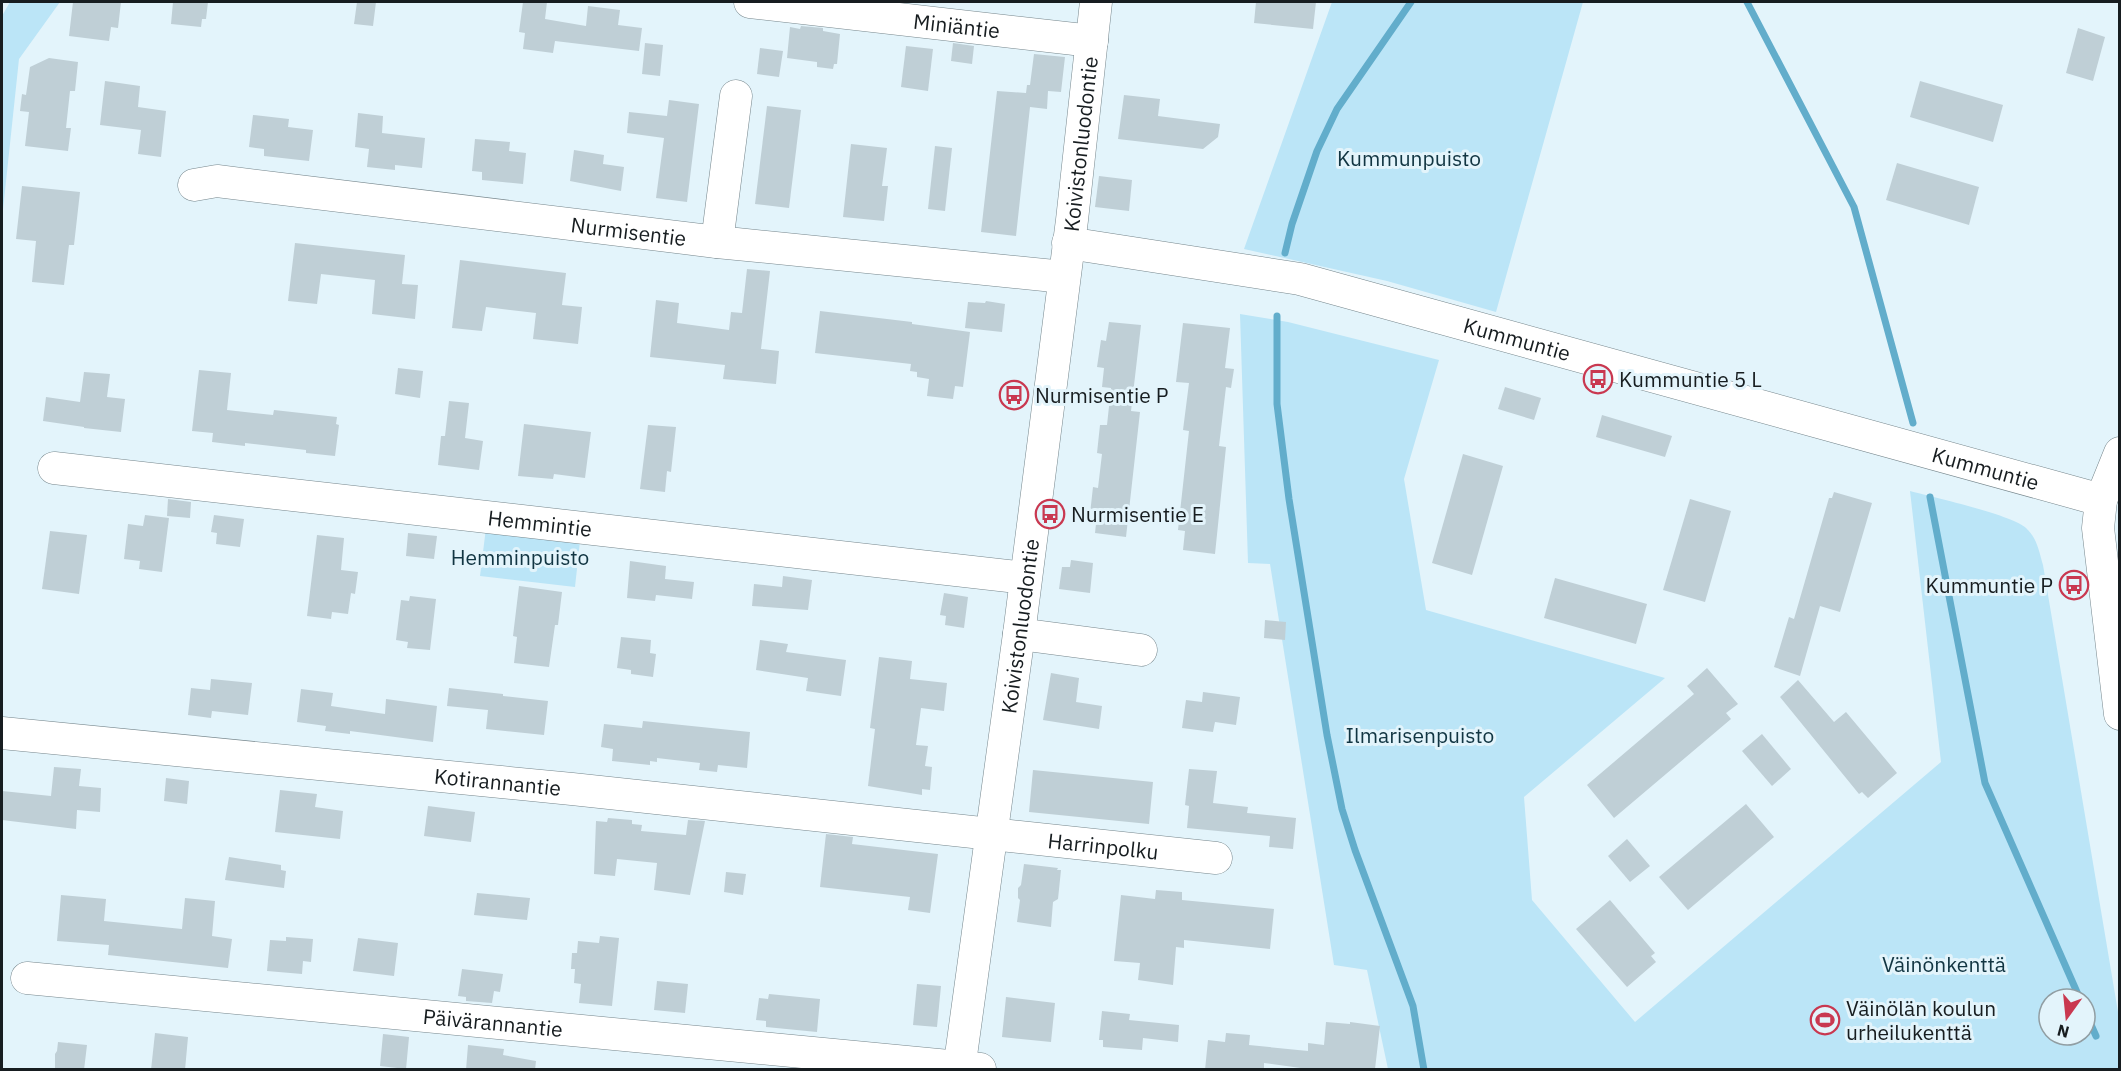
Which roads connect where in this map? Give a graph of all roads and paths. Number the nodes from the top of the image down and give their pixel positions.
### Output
1 (750, 2) edge
2 (1096, 2) edge
3 (1092, 41) junction
4 (736, 96) dead end
5 (194, 185) dead end
6 (717, 242) junction
7 (1068, 243) junction
8 (1064, 277) junction
9 (2120, 453) edge
10 (54, 468) dead end
11 (2101, 500) junction
12 (1025, 578) junction
13 (1018, 634) junction
14 (1141, 650) dead end
15 (2120, 714) edge
16 (2, 733) edge
17 (992, 835) junction
18 (1216, 858) dead end
19 (27, 978) dead end
20 (966, 1069) edge

1 - 3 street, Miniäntie
2 - 3 street, Koivistonluodontie
3 - 7 street, Koivistonluodontie
4 - 6 street
5 - 6 street, Nurmisentie
6 - 8 street, Nurmisentie
7 - 8 street, Koivistonluodontie
7 - 11 street, Kummuntie
8 - 12 street, Koivistonluodontie
9 - 11 street
10 - 12 street, Hemmintie
11 - 15 street
12 - 13 street, Koivistonluodontie
13 - 14 street
13 - 17 street, Koivistonluodontie
16 - 17 street, Kotirannantie
17 - 18 street, Harrinpolku
17 - 20 street, Koivistonluodontie
19 - 20 street, Päivärannantie

